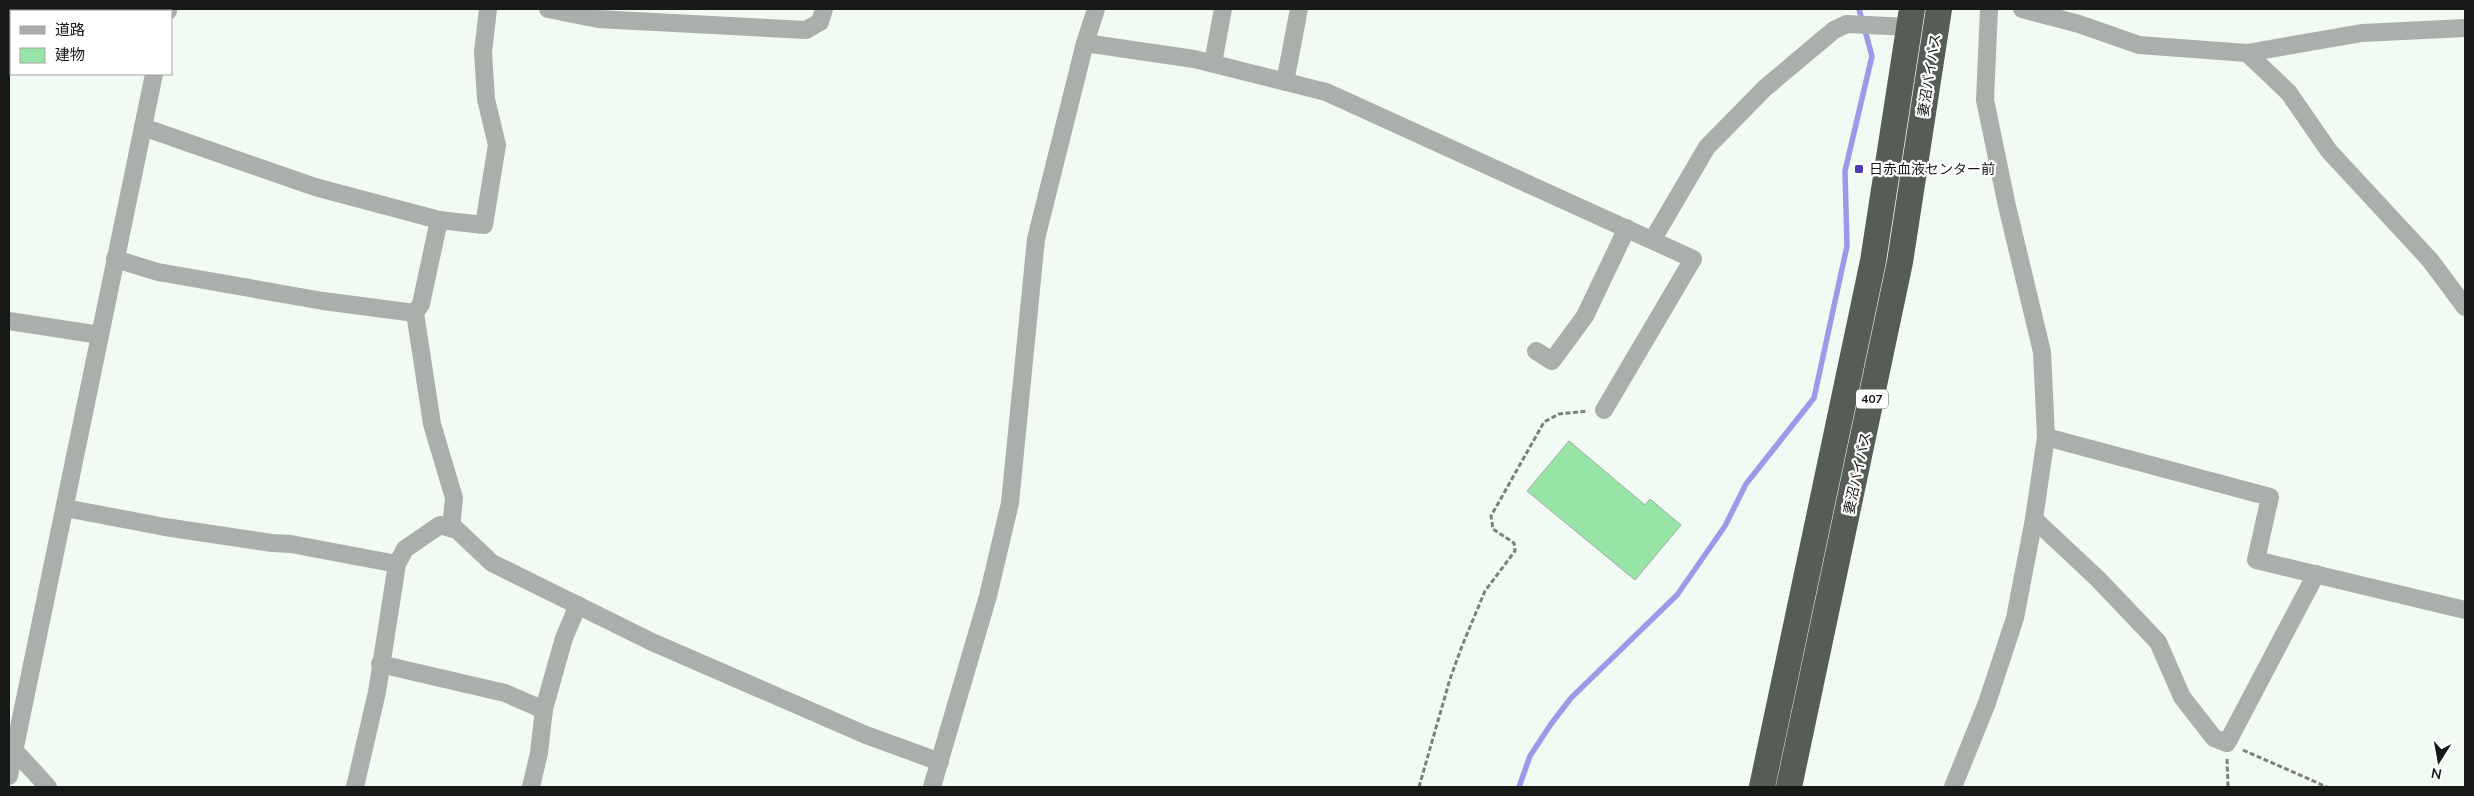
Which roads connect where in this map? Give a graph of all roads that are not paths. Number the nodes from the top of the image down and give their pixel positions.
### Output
1 (488, 9) edge
2 (551, 9) edge
3 (824, 9) edge
4 (1096, 9) edge
5 (1223, 9) edge
6 (1299, 9) edge
7 (1939, 9) edge
8 (1989, 9) edge
9 (2022, 9) edge
10 (1911, 16) edge
11 (1847, 19) edge
12 (2465, 28) edge
13 (1085, 43) junction
14 (2247, 53) junction
15 (1213, 63) junction
16 (154, 75) edge
17 (1285, 82) junction
18 (143, 127) junction
19 (439, 220) junction
20 (1627, 228) junction
21 (1654, 239) junction
22 (115, 259) junction
23 (2465, 307) edge
24 (415, 313) junction
25 (9, 321) edge
26 (100, 335) junction
27 (1536, 351) dead end
28 (1604, 410) road end
29 (2046, 436) junction
30 (65, 508) junction
31 (2034, 519) junction
32 (451, 528) junction
33 (396, 564) junction
34 (2316, 574) junction
35 (578, 605) junction
36 (2465, 610) edge
37 (380, 664) junction
38 (544, 710) junction
39 (13, 728) edge
40 (14, 750) junction
41 (940, 762) junction
42 (9, 776) edge
43 (48, 787) edge
44 (355, 787) edge
45 (531, 787) edge
46 (932, 787) edge
47 (1762, 787) edge
48 (1789, 787) edge
49 (1953, 787) edge

1 - 19 street
2 - 3 street
4 - 13 street
5 - 15 street
6 - 17 street
7 - 48 highway, 妻沼バイパス / 407
8 - 29 street
9 - 14 street
10 - 11 street
10 - 47 highway, 妻沼バイパス / 407
11 - 21 street
12 - 14 street
13 - 15 street
13 - 41 street
14 - 23 street
15 - 17 street
16 - 18 street
17 - 20 street
18 - 19 street
18 - 22 street
19 - 24 street
20 - 21 street
20 - 27 street
21 - 28 street
22 - 24 street
22 - 26 street
24 - 32 street
25 - 26 street
26 - 30 street
29 - 31 street
29 - 34 street
30 - 33 street
30 - 39 street
31 - 34 street
31 - 49 street
32 - 33 street
32 - 35 street
33 - 37 street
34 - 36 street
35 - 38 street
35 - 41 street
37 - 38 street
37 - 44 street
38 - 45 street
39 - 40 street
40 - 42 street
40 - 43 street
41 - 46 street

